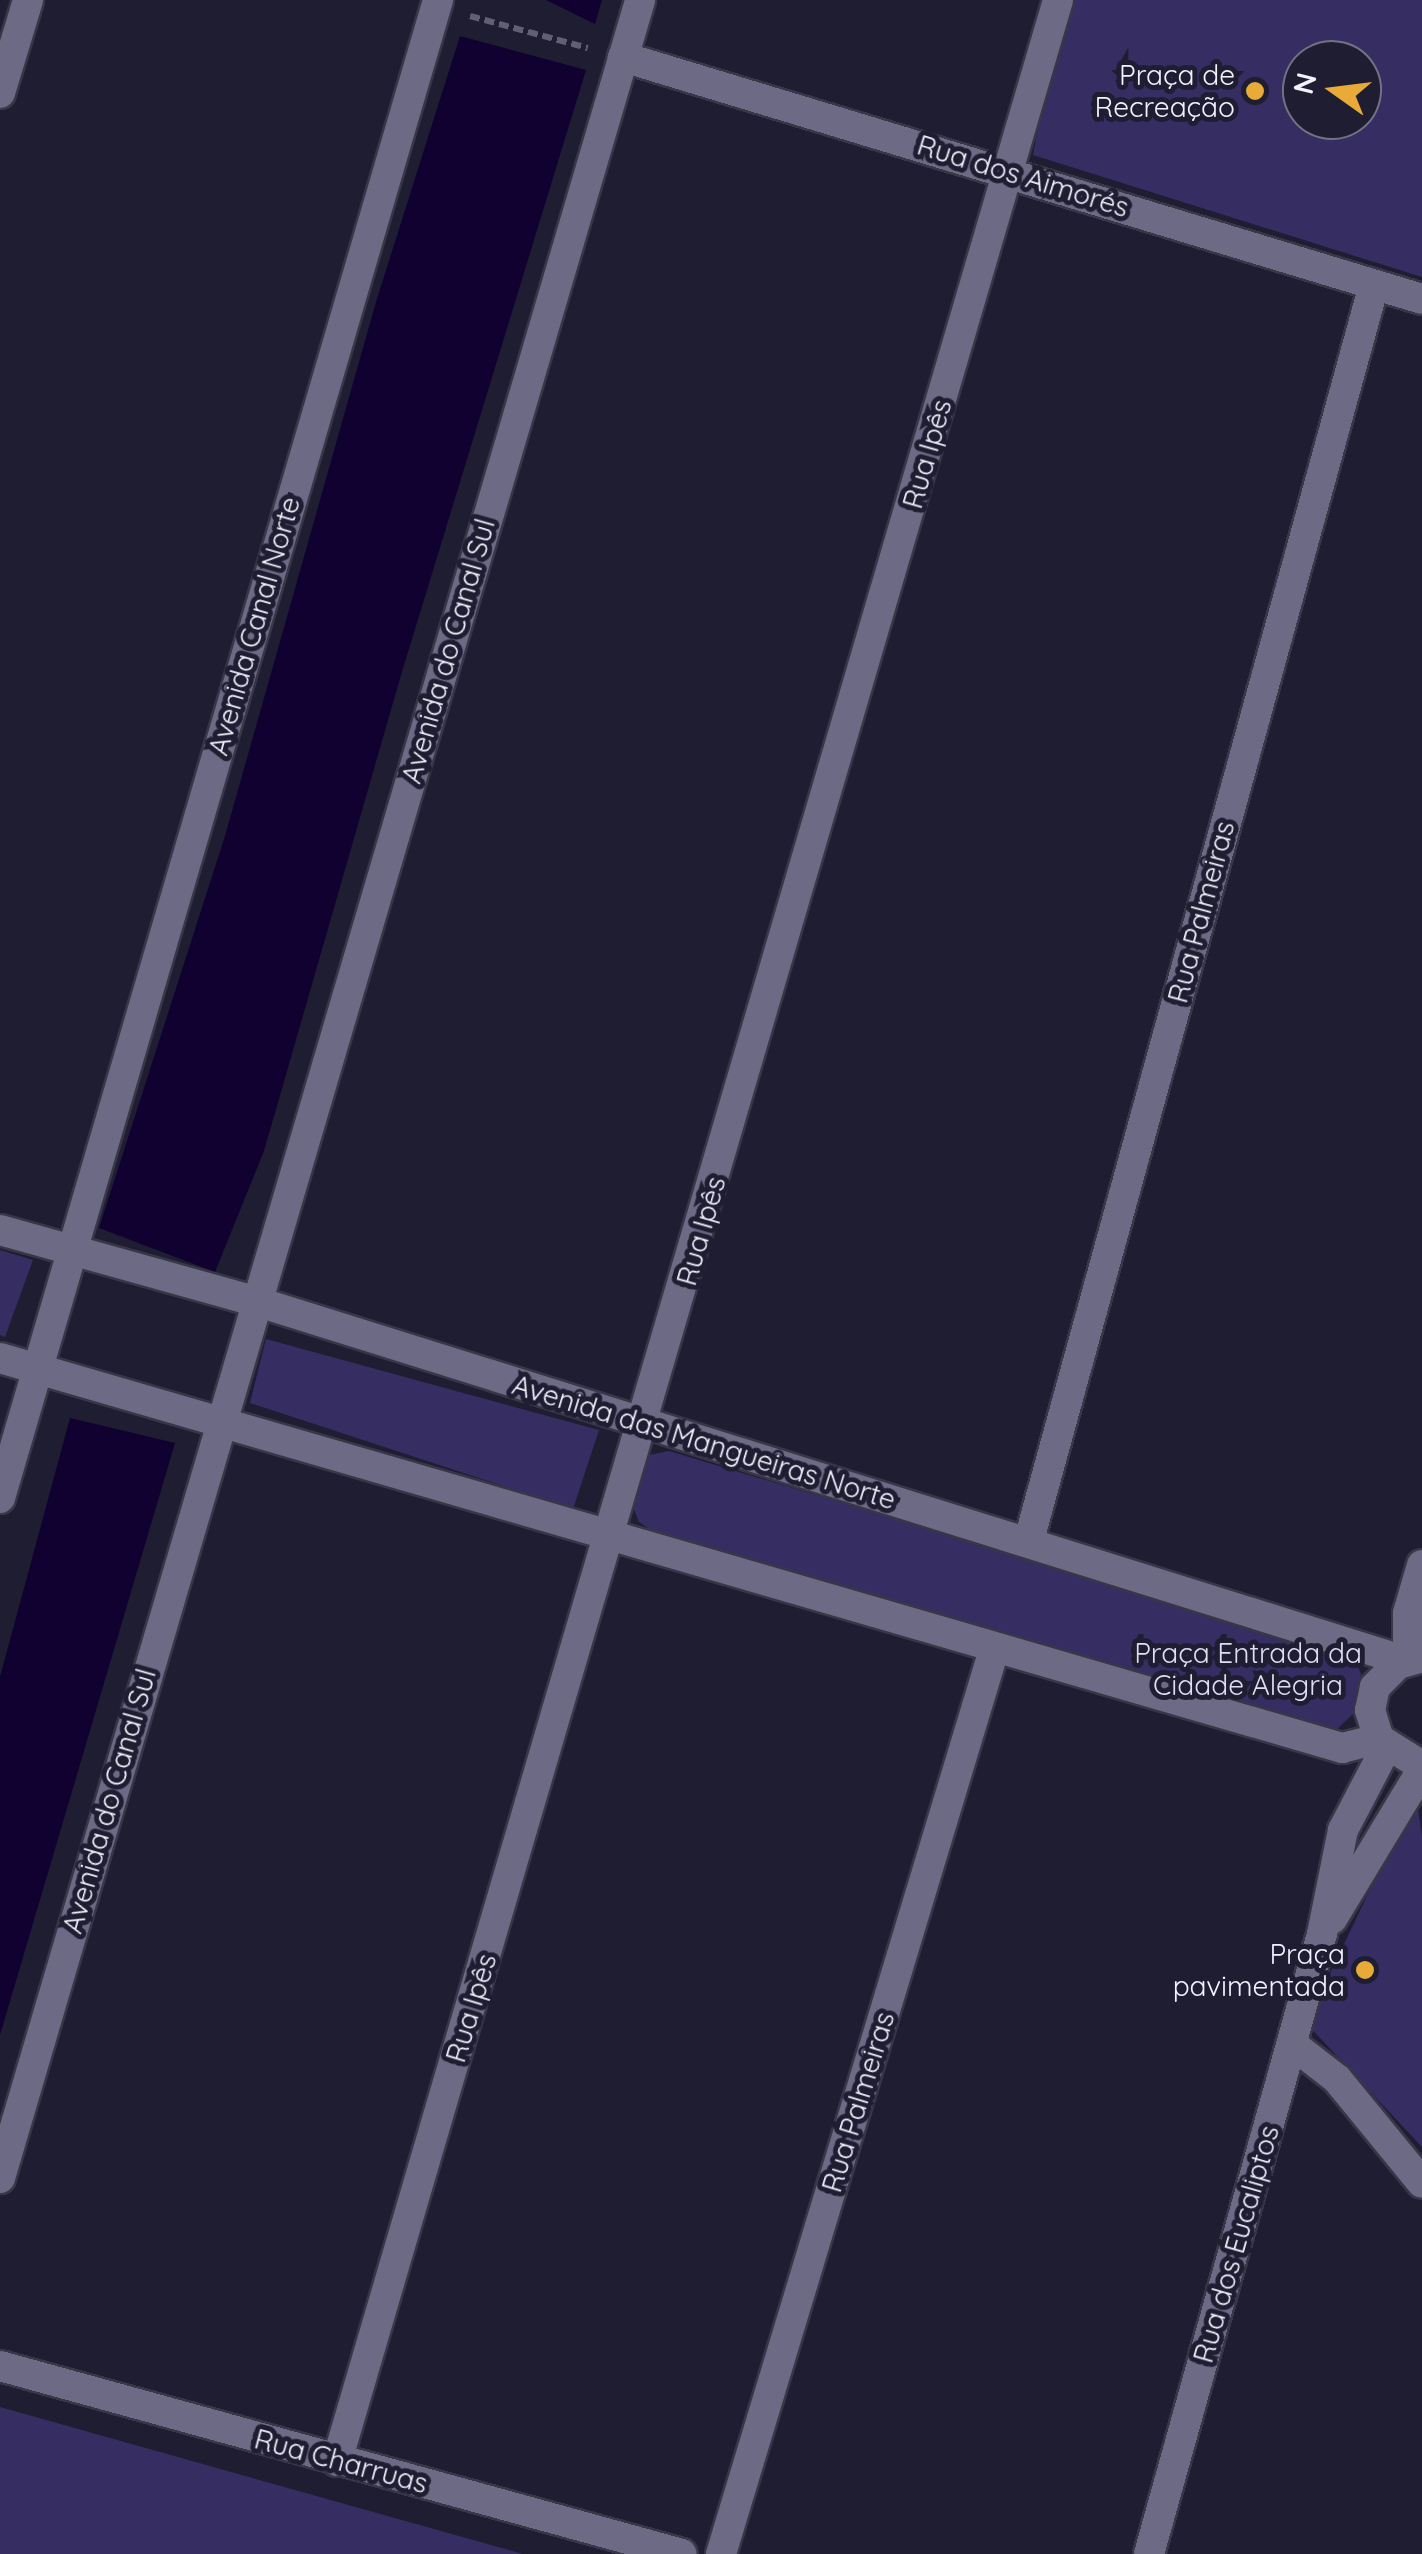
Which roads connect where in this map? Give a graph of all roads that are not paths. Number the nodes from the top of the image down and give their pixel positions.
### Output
1 (28, 0) edge
2 (640, 0) edge
3 (1058, 0) edge
4 (430, 2) edge
5 (623, 57) junction
6 (0, 93) edge
7 (1010, 170) junction
8 (1374, 285) junction
9 (1422, 300) edge
10 (0, 1230) edge
11 (70, 1251) junction
12 (255, 1302) junction
13 (0, 1358) edge
14 (40, 1370) junction
15 (219, 1425) junction
16 (644, 1426) junction
17 (0, 1498) edge
18 (612, 1538) junction
19 (1029, 1540) junction
20 (1422, 1565) edge
21 (994, 1650) junction
22 (1414, 1657) edge
23 (1383, 1742) junction
24 (1422, 1768) edge
25 (1322, 1934) junction
26 (1292, 2044) junction
27 (0, 2178) edge
28 (1422, 2183) edge
29 (0, 2366) edge
30 (337, 2461) junction
31 (682, 2554) edge
32 (721, 2554) edge
33 (1149, 2554) edge

1 - 6 street
2 - 5 street, Avenida do Canal Sul
3 - 7 street, Rua Ipês
4 - 11 street, Avenida Canal Norte
5 - 7 street, Rua dos Aimorés
5 - 12 street, Avenida do Canal Sul
7 - 8 street, Rua dos Aimorés
7 - 16 street, Rua Ipês
8 - 9 street, Rua dos Aimorés
8 - 19 street, Rua Palmeiras
10 - 11 street, Avenida das Mangueiras Norte
11 - 12 street, Avenida das Mangueiras Norte
11 - 14 street, Avenida Canal Norte
12 - 15 street, Avenida do Canal Sul
12 - 16 street, Avenida das Mangueiras Norte
13 - 14 street
14 - 15 street
14 - 17 street
15 - 18 street
15 - 27 street, Avenida do Canal Sul
16 - 18 street, Rua Ipês
16 - 19 street, Avenida das Mangueiras Norte
18 - 21 street
18 - 30 street, Rua Ipês
19 - 22 street, Avenida das Mangueiras Norte
20 - 22 street
21 - 23 street
21 - 32 street, Rua Palmeiras
22 - 23 street
23 - 24 street
23 - 25 street, Rua dos Eucaliptos
24 - 25 street, Rua dos Eucaliptos
25 - 26 street, Rua dos Eucaliptos
26 - 28 street
26 - 33 street, Rua dos Eucaliptos
29 - 30 street, Rua Charruas
30 - 31 street, Rua Charruas

